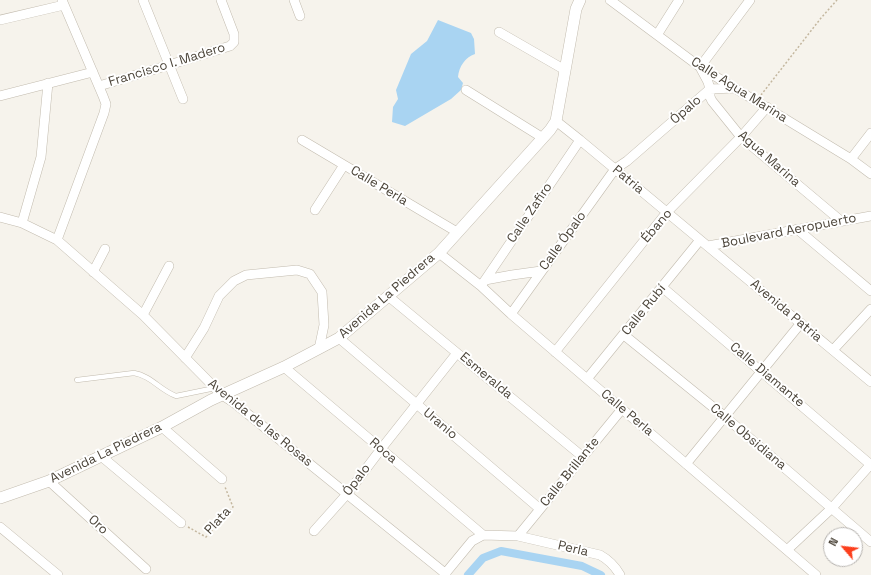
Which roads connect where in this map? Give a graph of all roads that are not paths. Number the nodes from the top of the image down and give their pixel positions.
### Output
1 (143, 0) edge
2 (220, 0) edge
3 (294, 0) edge
4 (580, 0) edge
5 (610, 0) edge
6 (679, 0) edge
7 (750, 0) edge
8 (63, 3) edge
9 (300, 16) dead end
10 (0, 20) edge
11 (499, 32) dead end
12 (657, 35) junction
13 (169, 65) junction
14 (700, 67) junction
15 (565, 70) junction
16 (93, 72) junction
17 (48, 84) junction
18 (99, 86) junction
19 (734, 88) junction
20 (710, 89) junction
21 (466, 90) dead end
22 (0, 96) edge
23 (183, 99) dead end
24 (767, 107) junction
25 (556, 121) junction
26 (871, 134) edge
27 (741, 137) junction
28 (543, 138) junction
29 (302, 140) dead end
30 (580, 140) junction
31 (851, 159) junction
32 (344, 165) junction
33 (615, 169) junction
34 (871, 174) edge
35 (315, 210) dead end
36 (667, 212) junction
37 (871, 216) edge
38 (0, 217) edge
39 (840, 221) junction
40 (22, 223) junction
41 (797, 229) junction
42 (457, 232) junction
43 (57, 240) junction
44 (700, 240) junction
45 (708, 246) junction
46 (105, 249) dead end
47 (439, 252) junction
48 (169, 266) dead end
49 (541, 271) junction
50 (93, 272) junction
51 (483, 283) junction
52 (662, 287) junction
53 (871, 291) edge
54 (388, 296) junction
55 (871, 309) edge
56 (511, 314) junction
57 (143, 315) junction
58 (801, 323) junction
59 (624, 335) junction
60 (339, 338) junction
61 (319, 349) junction
62 (833, 350) junction
63 (457, 352) junction
64 (555, 352) junction
65 (184, 358) junction
66 (284, 367) junction
67 (762, 371) junction
68 (77, 380) dead end
69 (588, 380) junction
70 (871, 382) edge
71 (218, 392) junction
72 (417, 404) junction
73 (622, 409) junction
74 (724, 416) junction
75 (162, 427) junction
76 (381, 449) junction
77 (101, 456) junction
78 (583, 457) junction
79 (686, 464) junction
80 (871, 464) edge
81 (222, 479) road end
82 (49, 482) junction
83 (348, 494) junction
84 (0, 498) edge
85 (832, 508) junction
86 (540, 509) junction
87 (181, 523) road end
88 (0, 527) edge
89 (314, 531) dead end
90 (483, 535) junction
91 (518, 536) junction
92 (871, 542) edge
93 (787, 550) junction
94 (146, 569) dead end
95 (445, 574) edge
96 (58, 575) edge
97 (620, 575) edge
98 (816, 575) edge

1 - 13 street
2 - 13 street, Francisco I. Madero
3 - 9 street
4 - 15 street, Avenida La Piedrera
5 - 12 street, Calle Agua Marina
6 - 12 street
7 - 14 street
8 - 10 street
8 - 16 street
11 - 15 street
12 - 14 street, Calle Agua Marina
13 - 18 street, Francisco I. Madero
13 - 23 street
14 - 19 street, Calle Agua Marina
14 - 20 street, Ópalo
15 - 25 street, Avenida La Piedrera
16 - 17 street
16 - 18 street
17 - 22 street
17 - 40 street
18 - 43 street
19 - 20 street
19 - 24 street, Calle Agua Marina
20 - 27 street, Agua Marina
20 - 33 street, Ópalo
21 - 28 street
24 - 27 street, Ébano
24 - 31 street, Calle Agua Marina
25 - 28 street, Avenida La Piedrera
25 - 30 street, Patria
26 - 31 street
27 - 36 street, Ébano
27 - 39 street, Agua Marina
28 - 42 street, Avenida La Piedrera
29 - 32 street, Calle Perla
30 - 33 street, Patria
30 - 51 street, Calle Zafiro
31 - 34 street, Calle Agua Marina
32 - 35 street
32 - 42 street, Calle Perla
33 - 36 street, Patria
33 - 49 street, Calle Ópalo
36 - 44 street, Patria
36 - 64 street, Ébano
37 - 39 street, Boulevard Aeropuerto
38 - 40 street, Avenida de las Rosas
39 - 41 street, Boulevard Aeropuerto
40 - 43 street, Avenida de las Rosas
41 - 45 street, Boulevard Aeropuerto
41 - 53 street
42 - 47 street, Avenida La Piedrera
43 - 50 street, Avenida de las Rosas
44 - 45 street, Avenida Patria
44 - 52 street, Calle Rubí
45 - 58 street, Avenida Patria
46 - 50 street
47 - 51 street, Calle Perla
47 - 54 street, Avenida La Piedrera
48 - 57 street
49 - 51 street
49 - 56 street, Calle Ópalo
50 - 57 street, Avenida de las Rosas
51 - 56 street, Calle Perla
52 - 59 street, Calle Rubí
52 - 67 street, Calle Diamante
54 - 60 street, Avenida La Piedrera
54 - 63 street, Esmeralda
55 - 62 street
56 - 64 street, Calle Perla
57 - 65 street, Avenida de las Rosas
58 - 62 street, Avenida Patria
58 - 67 street
59 - 69 street, Calle Rubí
59 - 74 street, Calle Obsidiana
60 - 61 street, Avenida La Piedrera
60 - 72 street, Uranio
61 - 65 street
61 - 66 street, Avenida La Piedrera
62 - 70 street, Avenida Patria
63 - 72 street, Ópalo
63 - 78 street, Esmeralda
64 - 69 street, Calle Perla
65 - 71 street, Avenida de las Rosas
66 - 71 street, Avenida La Piedrera
66 - 76 street, Roca
67 - 74 street
67 - 80 street, Calle Diamante
68 - 71 lane
69 - 73 street, Calle Perla
71 - 75 street, Avenida La Piedrera
71 - 83 street, Avenida de las Rosas
72 - 76 street, Ópalo
72 - 86 street, Uranio
73 - 78 street, Calle Brillante
73 - 79 street, Calle Perla
74 - 79 street
74 - 85 street, Calle Obsidiana
75 - 77 street, Avenida La Piedrera
75 - 81 street
76 - 83 street, Ópalo
76 - 90 street, Roca
77 - 82 street, Avenida La Piedrera
77 - 87 street
78 - 86 street, Calle Brillante
79 - 93 street, Calle Perla
80 - 85 street
82 - 84 street, Avenida La Piedrera
82 - 94 street, Oro
83 - 89 street, Ópalo
83 - 95 street, Avenida de las Rosas
85 - 92 street, Calle Obsidiana
85 - 93 street
86 - 91 street, Calle Brillante
88 - 96 street
90 - 91 street, Perla
90 - 95 street
91 - 97 street, Perla
93 - 98 street, Calle Perla

